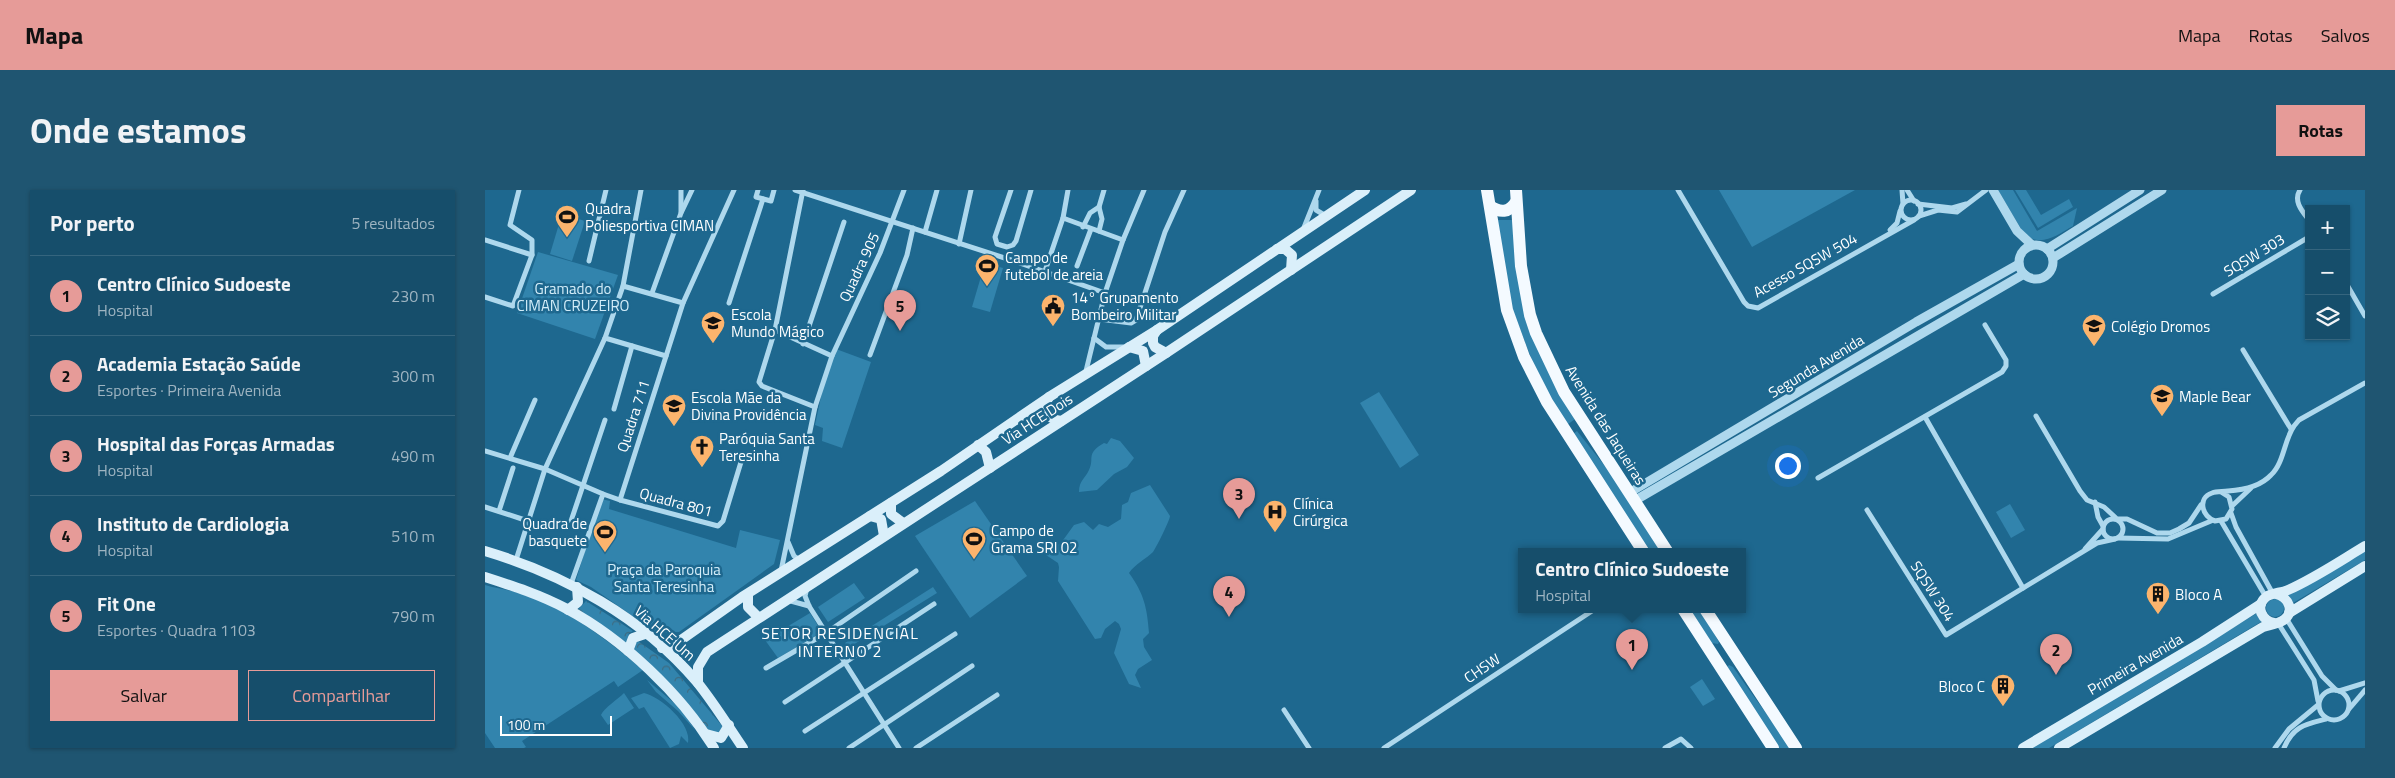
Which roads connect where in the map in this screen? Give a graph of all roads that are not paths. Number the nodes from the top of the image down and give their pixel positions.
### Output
1 (519, 190) edge
2 (606, 190) edge
3 (641, 190) edge
4 (681, 190) edge
5 (692, 190) edge
6 (734, 190) edge
7 (758, 190) edge
8 (774, 190) edge
9 (795, 190) edge
10 (904, 190) edge
11 (937, 190) edge
12 (970, 190) edge
13 (1011, 190) edge
14 (1031, 190) edge
15 (1068, 190) edge
16 (1104, 190) edge
17 (1144, 190) edge
18 (1184, 190) edge
19 (1319, 190) edge
20 (1365, 190) edge
21 (1411, 190) edge
22 (1487, 190) edge
23 (1678, 190) edge
24 (1902, 190) edge
25 (1907, 190) edge
26 (1986, 190) edge
27 (1993, 190) edge
28 (2140, 190) edge
29 (2162, 190) edge
30 (2299, 190) edge
31 (803, 191) edge
32 (1516, 196) edge
33 (1316, 198) junction
34 (763, 199) junction
35 (1916, 202) junction
36 (1969, 203) junction
37 (1490, 206) junction
38 (1099, 207) junction
39 (1902, 207) junction
40 (681, 213) junction
41 (2305, 214) edge
42 (1326, 216) junction
43 (1063, 218) junction
44 (1916, 218) junction
45 (844, 222) dead end
46 (894, 222) junction
47 (1083, 226) junction
48 (913, 228) junction
49 (1091, 229) junction
50 (1099, 231) junction
51 (2017, 231) junction
52 (925, 232) junction
53 (1302, 232) junction
54 (1886, 234) junction
55 (2305, 238) edge
56 (485, 240) edge
57 (1123, 240) junction
58 (959, 244) junction
59 (2032, 245) junction
60 (1277, 248) junction
61 (2047, 249) junction
62 (2020, 254) junction
63 (531, 255) junction
64 (2053, 258) junction
65 (589, 261) dead end
66 (2019, 264) junction
67 (1077, 266) dead end
68 (1291, 270) junction
69 (1045, 271) junction
70 (2025, 274) junction
71 (623, 286) junction
72 (2350, 290) edge
73 (652, 293) junction
74 (1105, 293) junction
75 (2213, 294) dead end
76 (485, 297) edge
77 (683, 303) junction
78 (729, 303) dead end
79 (2365, 316) edge
80 (1099, 319) junction
81 (1985, 325) dead end
82 (775, 330) junction
83 (1157, 330) junction
84 (605, 338) junction
85 (1094, 338) junction
86 (803, 344) junction
87 (632, 346) junction
88 (1129, 347) junction
89 (2243, 350) dead end
90 (1166, 353) junction
91 (869, 355) dead end
92 (666, 356) junction
93 (832, 356) junction
94 (1146, 366) junction
95 (1085, 376) junction
96 (2365, 383) edge
97 (1049, 397) junction
98 (535, 400) dead end
99 (815, 407) junction
100 (614, 409) dead end
101 (2036, 416) dead end
102 (1925, 417) junction
103 (605, 420) dead end
104 (1061, 421) junction
105 (1584, 425) junction
106 (2291, 429) junction
107 (1567, 433) junction
108 (978, 445) junction
109 (485, 451) edge
110 (510, 458) junction
111 (741, 462) dead end
112 (513, 468) dead end
113 (990, 468) junction
114 (545, 469) junction
115 (1818, 478) dead end
116 (583, 484) junction
117 (2251, 488) junction
118 (2221, 492) junction
119 (603, 494) junction
120 (1632, 497) junction
121 (620, 500) junction
122 (891, 502) junction
123 (2095, 502) junction
124 (2203, 502) junction
125 (2232, 506) junction
126 (485, 507) edge
127 (1867, 510) dead end
128 (499, 511) junction
129 (2231, 513) junction
130 (870, 516) junction
131 (2117, 519) junction
132 (528, 521) junction
133 (571, 521) dead end
134 (2212, 521) junction
135 (2221, 521) junction
136 (903, 523) junction
137 (2103, 528) junction
138 (885, 536) junction
139 (2117, 538) junction
140 (788, 542) junction
141 (2365, 546) edge
142 (1641, 548) edge
143 (1665, 548) edge
144 (485, 551) edge
145 (2083, 552) junction
146 (516, 560) junction
147 (801, 561) junction
148 (2365, 566) edge
149 (916, 570) dead end
150 (781, 574) junction
151 (485, 577) edge
152 (574, 585) junction
153 (808, 586) junction
154 (2023, 588) junction
155 (748, 594) junction
156 (2269, 597) junction
157 (786, 600) junction
158 (934, 604) dead end
159 (809, 606) junction
160 (568, 610) junction
161 (1589, 613) edge
162 (1686, 613) edge
163 (1708, 613) edge
164 (759, 618) junction
165 (2282, 619) junction
166 (826, 633) junction
167 (645, 634) junction
168 (955, 634) dead end
169 (1725, 639) junction
170 (1708, 646) junction
171 (2303, 647) junction
172 (662, 648) junction
173 (628, 651) junction
174 (2296, 651) junction
175 (1737, 656) junction
176 (844, 663) junction
177 (972, 666) dead end
178 (766, 668) dead end
179 (1724, 672) junction
180 (697, 683) junction
181 (2365, 683) edge
182 (2365, 690) edge
183 (2337, 691) junction
184 (864, 694) junction
185 (997, 695) dead end
186 (785, 702) dead end
187 (2318, 704) junction
188 (2349, 709) junction
189 (1284, 710) dead end
190 (2326, 719) junction
191 (729, 725) junction
192 (884, 726) junction
193 (2291, 731) junction
194 (805, 732) dead end
195 (706, 734) junction
196 (714, 748) edge
197 (743, 748) edge
198 (849, 748) edge
199 (899, 748) edge
200 (916, 748) edge
201 (1309, 748) edge
202 (1384, 748) edge
203 (1665, 748) edge
204 (1691, 748) edge
205 (1773, 748) edge
206 (1796, 748) edge
207 (2023, 748) edge
208 (2059, 748) edge
209 (2275, 748) edge
210 (2284, 748) edge

1 - 63 street
2 - 65 street
3 - 71 street
4 - 40 street
5 - 40 street
6 - 77 street, Quadra 711
7 - 34 street
8 - 34 street
9 - 31 street
10 - 46 street
11 - 52 street
12 - 58 street
13 - 14 street
15 - 43 street
16 - 38 street
17 - 57 street
18 - 80 street
19 - 33 street
20 - 42 main road, Via HCE Dois
21 - 68 main road, Via HCE Dois
22 - 37 main road
23 - 54 street, Acesso SQSW 504
24 - 39 street
25 - 35 street
26 - 36 street, Acesso SQSW 504
27 - 51 street
28 - 61 street
29 - 64 street
30 - 41 street
31 - 46 street, Quadra 905
31 - 82 street
32 - 37 main road
32 - 105 main road, Avenida das Jaqueiras
33 - 42 street
33 - 53 street
34 - 78 street
35 - 36 street, Acesso SQSW 504
35 - 39 street
35 - 44 street
36 - 44 street, Acesso SQSW 504
37 - 107 main road
38 - 47 street
38 - 50 street
39 - 44 street
39 - 54 street, Acesso SQSW 504
40 - 73 street
42 - 53 main road, Via HCE Dois
43 - 47 street
43 - 69 street
44 - 54 street, Acesso SQSW 504
45 - 86 street
46 - 48 street
46 - 93 street, Quadra 905
47 - 49 street
48 - 52 street
48 - 91 street
49 - 50 street
49 - 67 street
50 - 57 street
51 - 59 street
51 - 62 street
52 - 58 street
53 - 60 main road, Via HCE Dois
55 - 75 street, SQSW 303
56 - 63 street
57 - 74 street
58 - 69 street
59 - 61 street
59 - 62 street
60 - 68 main road
60 - 83 main road, Via HCE Dois
61 - 64 street
62 - 66 street
63 - 76 street
64 - 70 street
66 - 70 street
66 - 120 street, Segunda Avenida
68 - 90 main road, Via HCE Dois
69 - 74 street
70 - 120 street, Segunda Avenida
71 - 73 street
71 - 84 street
72 - 79 street
73 - 77 street
74 - 80 street
77 - 92 street, Quadra 711
80 - 85 street
81 - 102 street
82 - 86 street
82 - 99 street
83 - 88 main road, Via HCE Dois
83 - 90 main road
84 - 87 street
84 - 114 street
85 - 88 street
85 - 95 street
86 - 93 street
87 - 92 street
87 - 100 street, Quadra 711
88 - 94 main road
88 - 95 main road, Via HCE Dois
89 - 106 street
90 - 94 main road, Via HCE Dois
92 - 121 street, Quadra 711
93 - 99 street, Quadra 905
94 - 104 main road, Via HCE Dois
95 - 97 main road, Via HCE Dois
96 - 106 street
97 - 104 main road
97 - 108 main road, Via HCE Dois
98 - 110 street
99 - 140 street
101 - 123 street
102 - 115 street
102 - 154 street
103 - 116 street, Quadra 711
104 - 113 main road, Via HCE Dois
105 - 107 main road
105 - 120 main road, Avenida das Jaqueiras
106 - 117 street
107 - 142 main road
108 - 113 main road
108 - 122 main road, Via HCE Dois
109 - 110 street
110 - 114 street
111 - 121 street, Quadra 801
112 - 128 street
113 - 136 main road, Via HCE Dois
114 - 116 street
114 - 132 street
116 - 119 street
116 - 133 street, Quadra 711
117 - 118 street
117 - 125 street
118 - 124 street
118 - 125 street
119 - 121 street
119 - 152 street
120 - 143 main road, Avenida das Jaqueiras
122 - 130 main road, Via HCE Dois
122 - 136 main road
123 - 131 street
123 - 137 street
124 - 131 street
124 - 134 street
125 - 129 street
126 - 128 street
127 - 154 street, SQSW 304
128 - 132 street
129 - 135 street
129 - 156 street
130 - 138 main road
130 - 147 main road, Via HCE Dois
131 - 137 street
131 - 139 street
132 - 146 street
134 - 135 street
134 - 139 street, SQSW 304
135 - 156 street
136 - 138 main road, Via HCE Dois
137 - 139 street
137 - 145 street, SQSW 304
138 - 153 main road, Via HCE Dois
139 - 145 street, SQSW 304
140 - 147 street
140 - 150 street
141 - 156 main road, Primeira Avenida
144 - 146 main road, Via HCE Um
145 - 154 street, SQSW 304
146 - 152 main road, Via HCE Um
147 - 150 main road, Via HCE Dois
148 - 165 main road
149 - 166 street
150 - 155 main road, Via HCE Dois
151 - 160 main road
152 - 160 main road
152 - 167 main road, Via HCE Um
153 - 157 main road, Via HCE Dois
153 - 159 street
155 - 164 main road
155 - 172 main road, Via HCE Dois
156 - 165 main road
156 - 165 main road
156 - 207 main road, Primeira Avenida
157 - 159 street
157 - 164 main road, Via HCE Dois
158 - 176 street
159 - 166 street
160 - 173 main road
161 - 202 street, CHSW
162 - 170 main road
163 - 169 main road
164 - 180 main road, Via HCE Dois
165 - 171 street
165 - 174 street
165 - 208 main road
166 - 176 street
166 - 178 street
167 - 172 main road, Via HCE Um
167 - 173 main road
168 - 184 street
169 - 170 main road
169 - 175 main road
170 - 179 main road
171 - 174 street
171 - 183 street
172 - 180 main road, Via HCE Um
173 - 195 main road
174 - 187 street
175 - 179 main road
175 - 206 main road
176 - 184 street
176 - 186 street
177 - 192 street
179 - 205 main road
180 - 191 main road, Via HCE Um
181 - 183 street
182 - 188 street
183 - 187 street
183 - 188 street
184 - 192 street
184 - 194 street
185 - 200 street
187 - 190 street
187 - 193 street
188 - 190 street
189 - 201 street
190 - 193 street
191 - 195 main road
191 - 197 main road, Via HCE Um
192 - 198 street
192 - 199 street
193 - 209 street
193 - 210 street
195 - 196 main road
203 - 204 street

